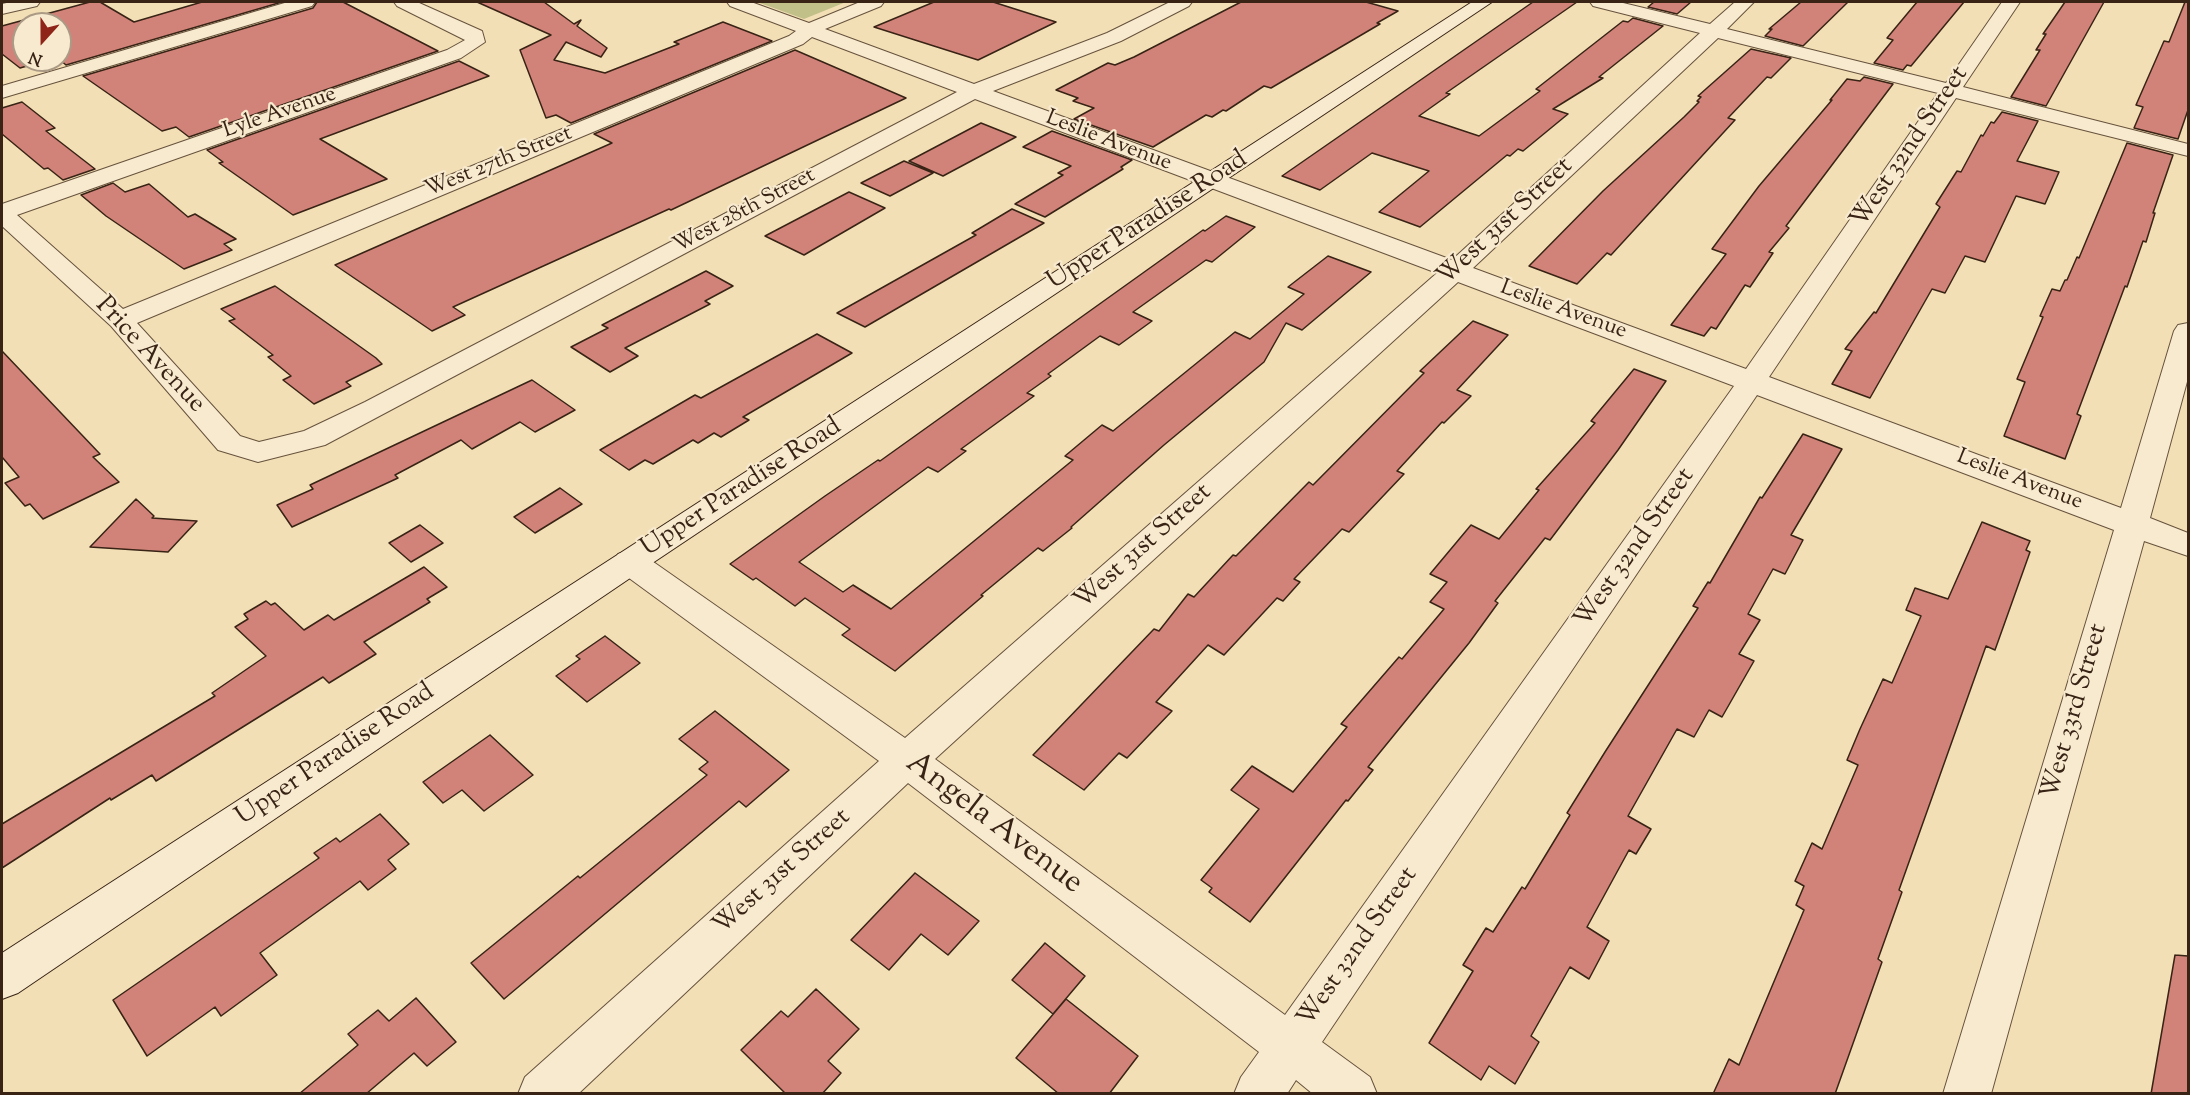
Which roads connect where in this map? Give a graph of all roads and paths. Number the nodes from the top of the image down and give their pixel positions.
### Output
1 (31, 2) edge
2 (306, 2) edge
3 (403, 2) edge
4 (736, 2) edge
5 (875, 2) edge
6 (1184, 2) edge
7 (1483, 2) edge
8 (1599, 2) edge
9 (1745, 2) edge
10 (2012, 2) edge
11 (2, 9) edge
12 (812, 30) junction
13 (1713, 30) junction
14 (1950, 90) junction
15 (974, 91) junction
16 (2, 93) edge
17 (2188, 150) edge
18 (1211, 181) junction
19 (2, 213) edge
20 (1455, 271) junction
21 (120, 320) junction
22 (2188, 331) edge
23 (1752, 381) junction
24 (314, 438) joint
25 (2131, 523) junction
26 (2188, 545) edge
27 (630, 561) junction
28 (907, 760) junction
29 (2, 978) edge
30 (1290, 1047) junction
31 (543, 1094) edge
32 (1258, 1094) edge
33 (1353, 1094) edge
34 (1966, 1094) edge

1 - 11 street
2 - 16 street
3 - 19 street, Lyle Avenue
4 - 12 street, Leslie Avenue
5 - 12 street, West 27th Street
6 - 15 street, West 28th Street
7 - 18 street, Upper Paradise Road
8 - 13 street
9 - 13 street, West 31st Street
10 - 14 street, West 32nd Street
12 - 15 street, Leslie Avenue
12 - 21 street, West 27th Street
13 - 14 street
13 - 20 street, West 31st Street
14 - 17 street
14 - 23 street, West 32nd Street
15 - 18 street, Leslie Avenue
15 - 24 street, West 28th Street
18 - 20 street, Leslie Avenue
18 - 27 street, Upper Paradise Road
19 - 21 street, Price Avenue
20 - 23 street, Leslie Avenue
20 - 28 street, West 31st Street
21 - 24 street, Price Avenue
22 - 25 street, West 33rd Street
23 - 25 street, Leslie Avenue
23 - 30 street, West 32nd Street
25 - 26 street, Leslie Avenue
25 - 34 street, West 33rd Street
27 - 28 street, Angela Avenue
27 - 29 street, Upper Paradise Road
28 - 30 street, Angela Avenue
28 - 31 street, West 31st Street
30 - 32 street, West 32nd Street
30 - 33 street, Angela Avenue

